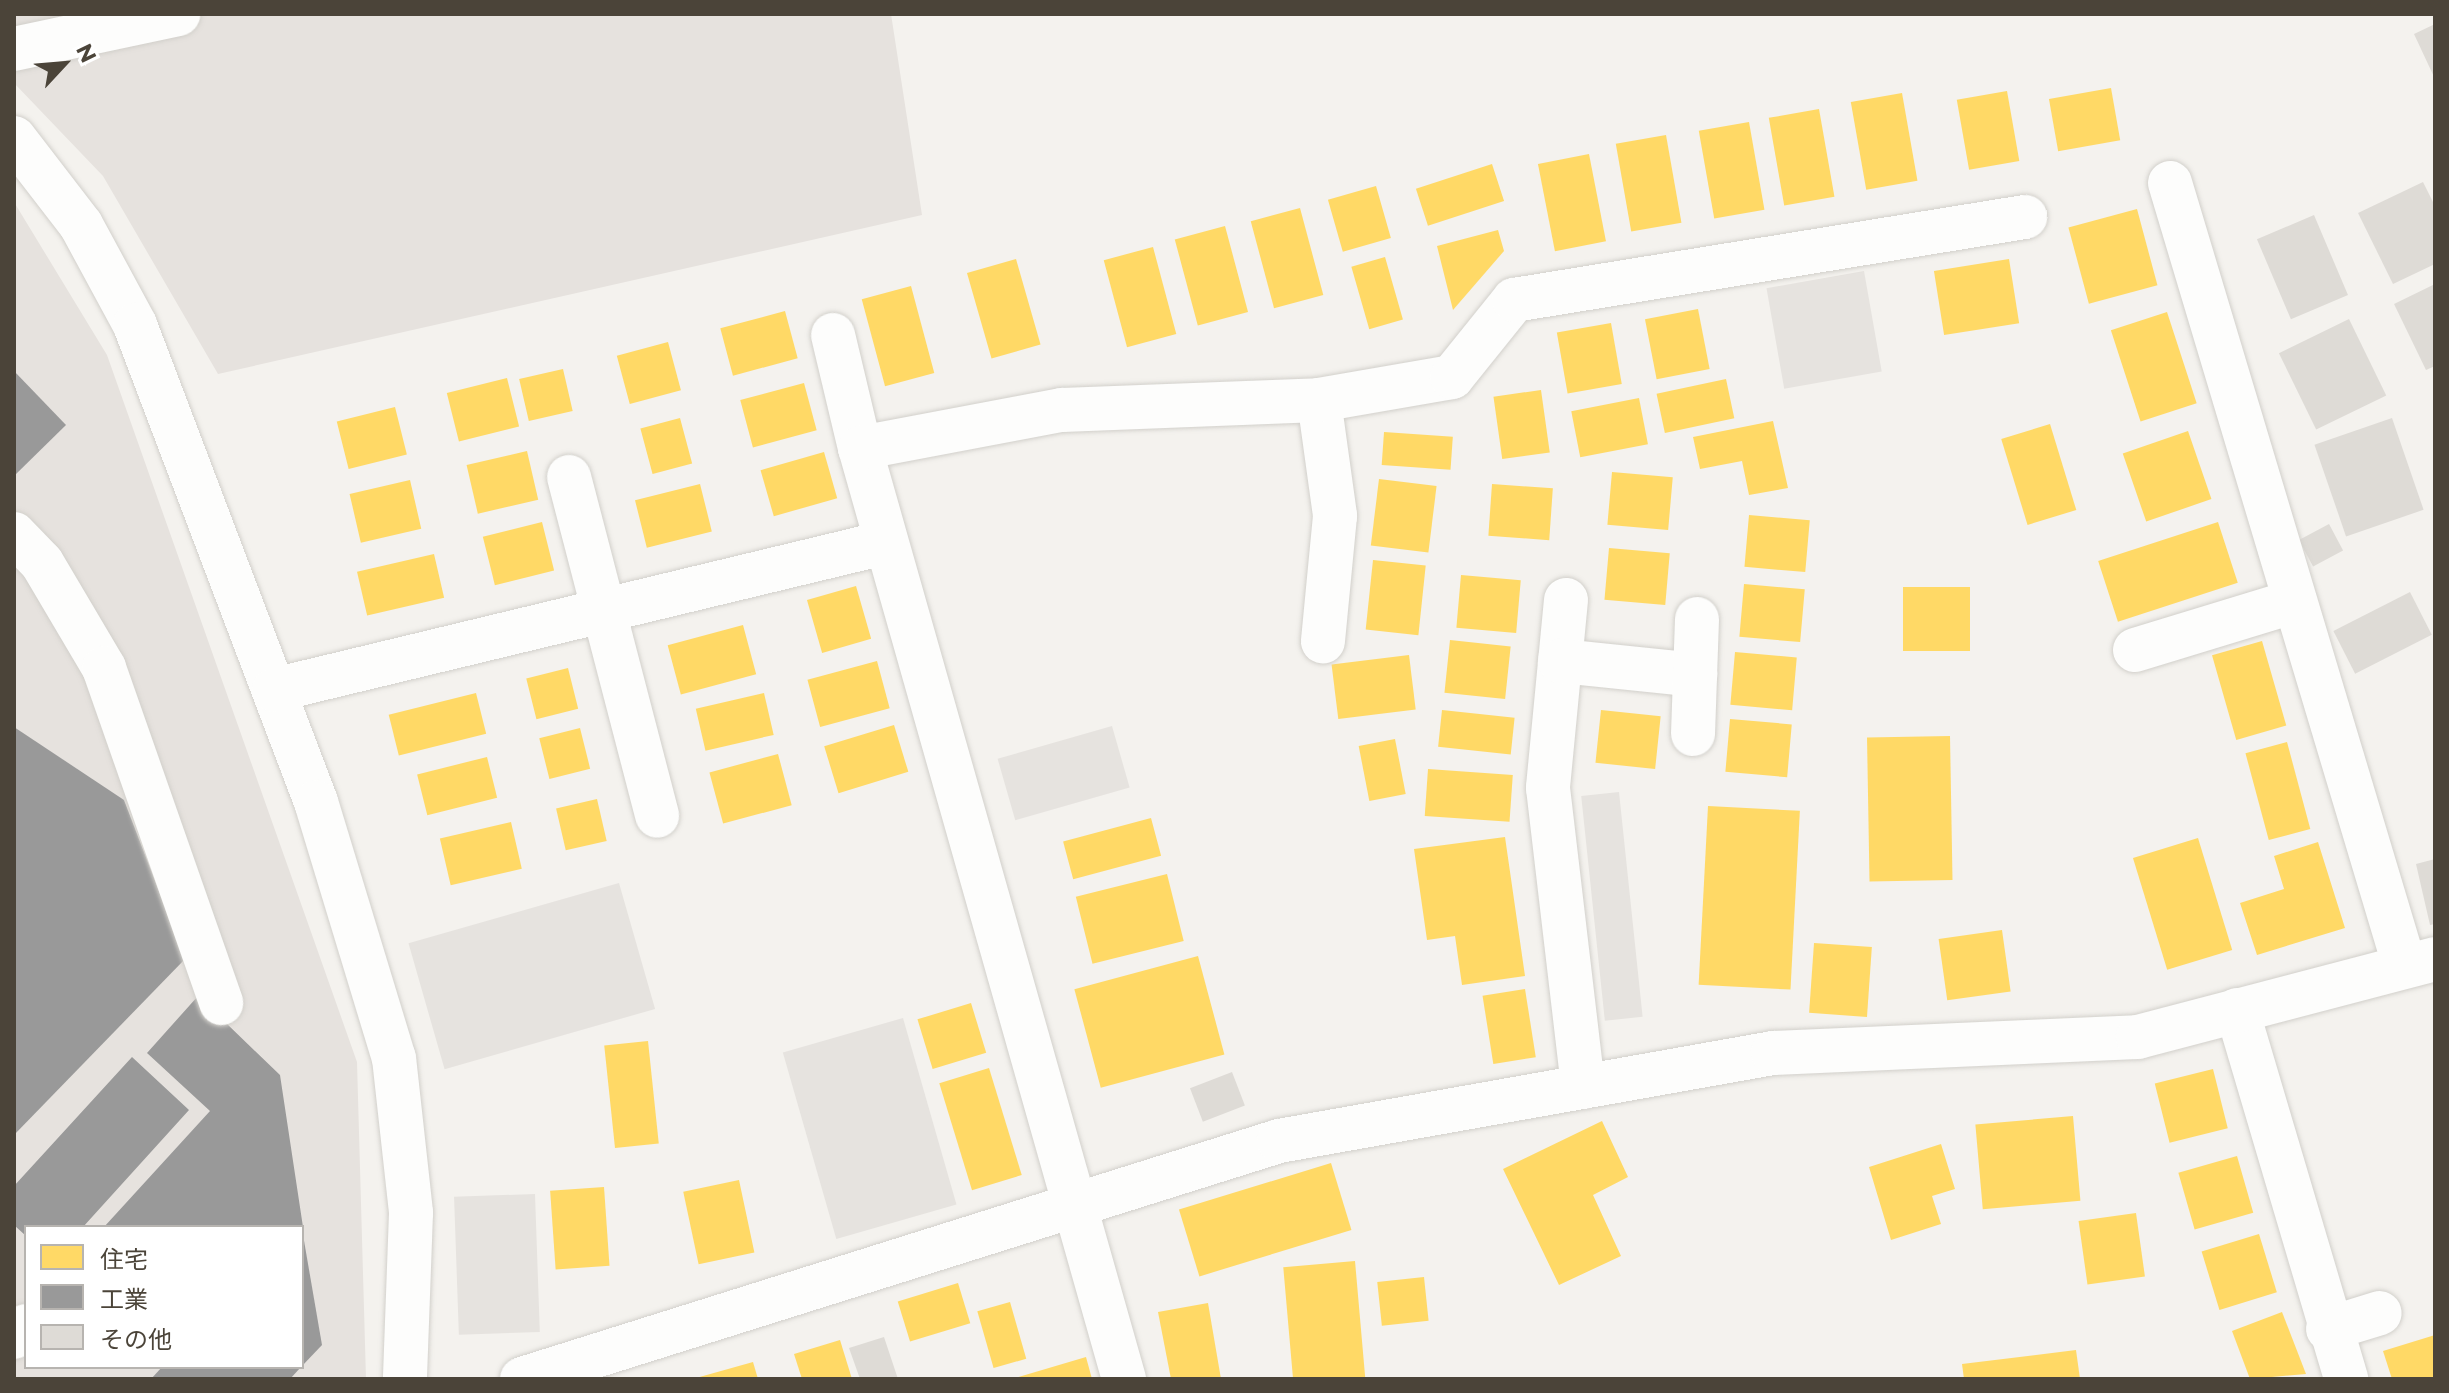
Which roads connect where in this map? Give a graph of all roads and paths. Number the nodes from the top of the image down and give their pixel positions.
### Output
1 (178, 14) edge
2 (14, 49) edge
3 (14, 138) edge
4 (2170, 183) dead end
5 (2025, 217) dead end
6 (833, 335) dead end
7 (1319, 400) junction
8 (860, 448) junction
9 (569, 477) dead end
10 (14, 534) edge
11 (884, 543) junction
12 (1566, 600) dead end
13 (2295, 601) junction
14 (605, 610) junction
15 (1697, 619) dead end
16 (1323, 641) dead end
17 (2135, 650) dead end
18 (1560, 661) junction
19 (1695, 675) junction
20 (274, 690) junction
21 (1693, 734) dead end
22 (657, 816) dead end
23 (2419, 962) edge
24 (221, 1003) dead end
25 (2237, 1010) junction
26 (1583, 1087) junction
27 (1075, 1201) junction
28 (2380, 1313) dead end
29 (2328, 1329) junction
30 (405, 1379) edge
31 (522, 1379) edge
32 (1124, 1379) edge
33 (2346, 1379) edge

1 - 2 street
3 - 20 street
4 - 13 street
5 - 7 street
6 - 8 street
7 - 8 street
7 - 16 street
8 - 11 street
9 - 14 street
10 - 24 street
11 - 14 street
11 - 27 street
12 - 18 street
13 - 17 street
13 - 23 street
14 - 20 street
14 - 22 street
15 - 19 street
18 - 19 street
18 - 26 street
19 - 21 street
20 - 30 street
23 - 25 street
25 - 26 street
25 - 29 street
26 - 27 street
27 - 31 street
27 - 32 street
28 - 29 street
29 - 33 street

